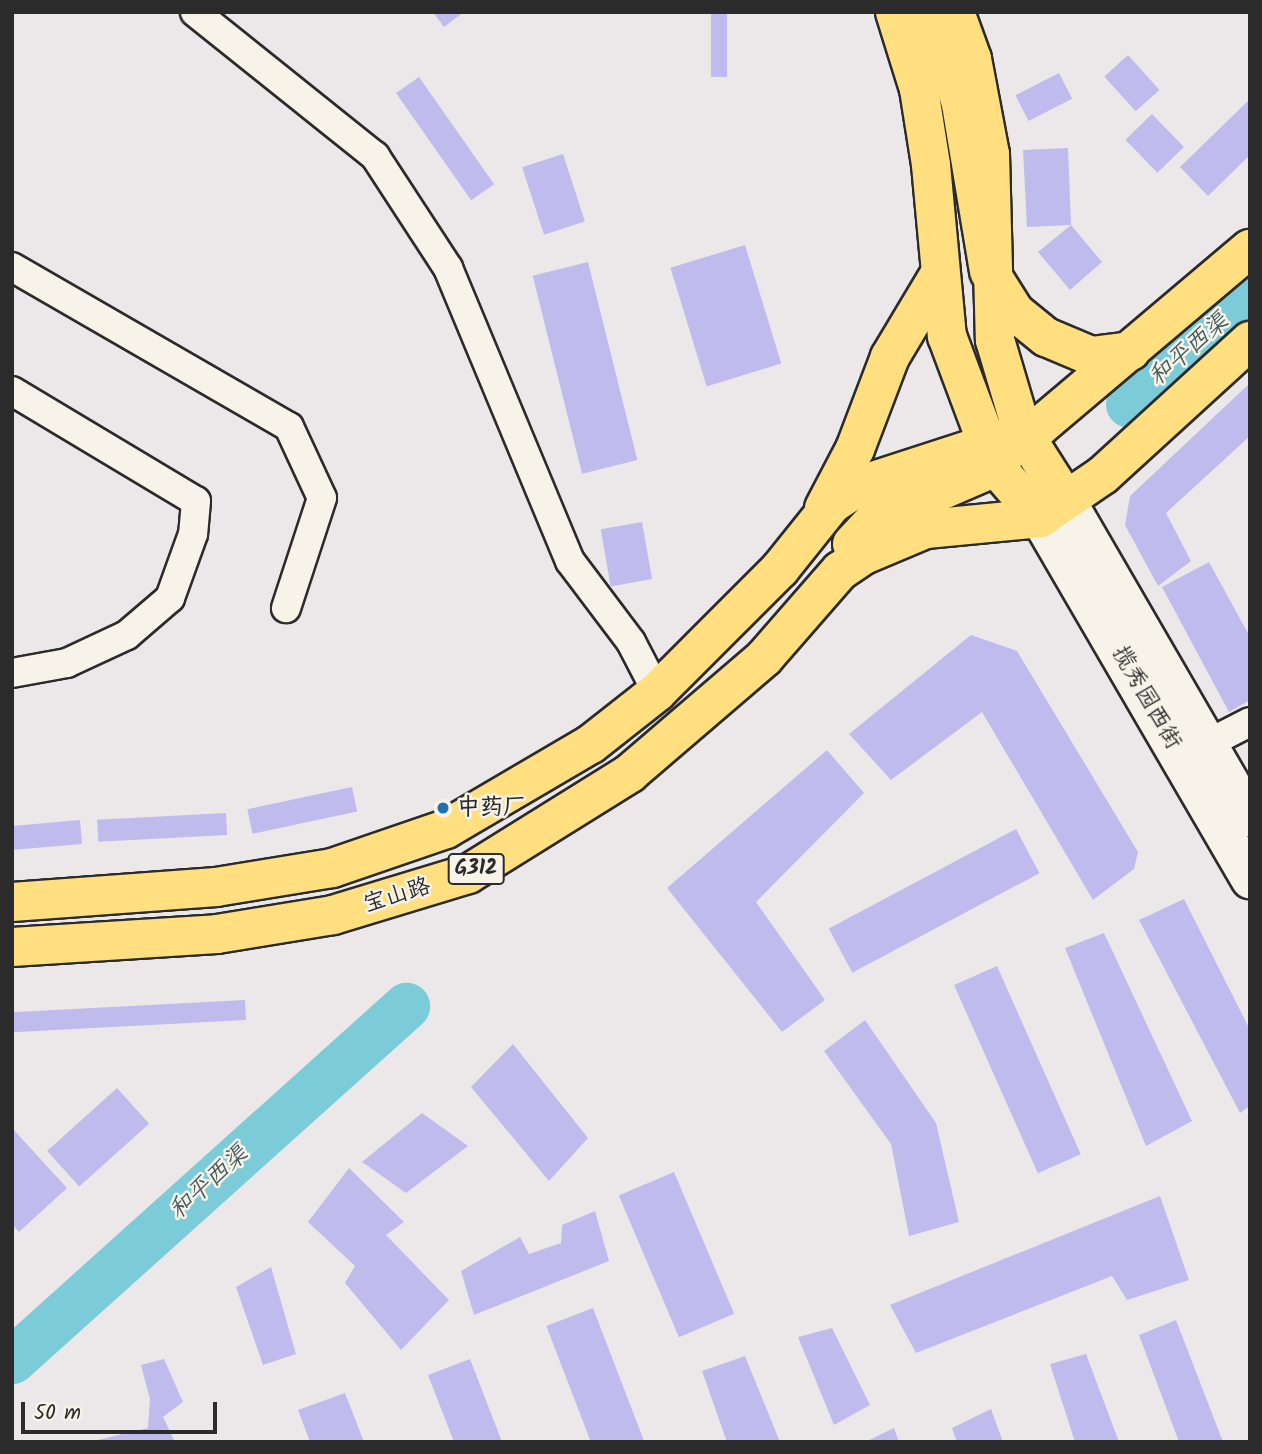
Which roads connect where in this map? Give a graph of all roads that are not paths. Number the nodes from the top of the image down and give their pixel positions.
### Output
1 (195, 12) edge
2 (895, 12) edge
3 (934, 12) edge
4 (954, 12) edge
5 (1247, 253) edge
6 (12, 267) edge
7 (989, 272) junction
8 (939, 275) junction
9 (1250, 341) edge
10 (1131, 351) junction
11 (12, 391) edge
12 (1022, 431) junction
13 (990, 454) junction
14 (1053, 509) junction
15 (815, 524) junction
16 (840, 571) junction
17 (286, 608) dead end
18 (12, 673) edge
19 (657, 692) junction
20 (1250, 722) edge
21 (1209, 743) junction
22 (1250, 817) edge
23 (1250, 879) edge
24 (12, 902) edge
25 (12, 947) edge

1 - 19 street
2 - 8 main road
3 - 7 main road
4 - 7 main road
5 - 10 main road
6 - 17 street
7 - 10 main road
7 - 12 main road
8 - 13 main road
8 - 15 main road
9 - 14 main road
10 - 12 main road
11 - 18 street
12 - 13 main road
12 - 14 main road
13 - 14 main road
13 - 15 main road
13 - 16 main road
14 - 16 main road
14 - 21 street, 揽秀园西街
14 - 23 street, 揽秀园西街
15 - 19 main road, 宝山路 / G312
16 - 25 main road, 宝山路 / G312
19 - 24 main road, 宝山路 / G312
20 - 21 street
21 - 22 street, 揽秀园西街

